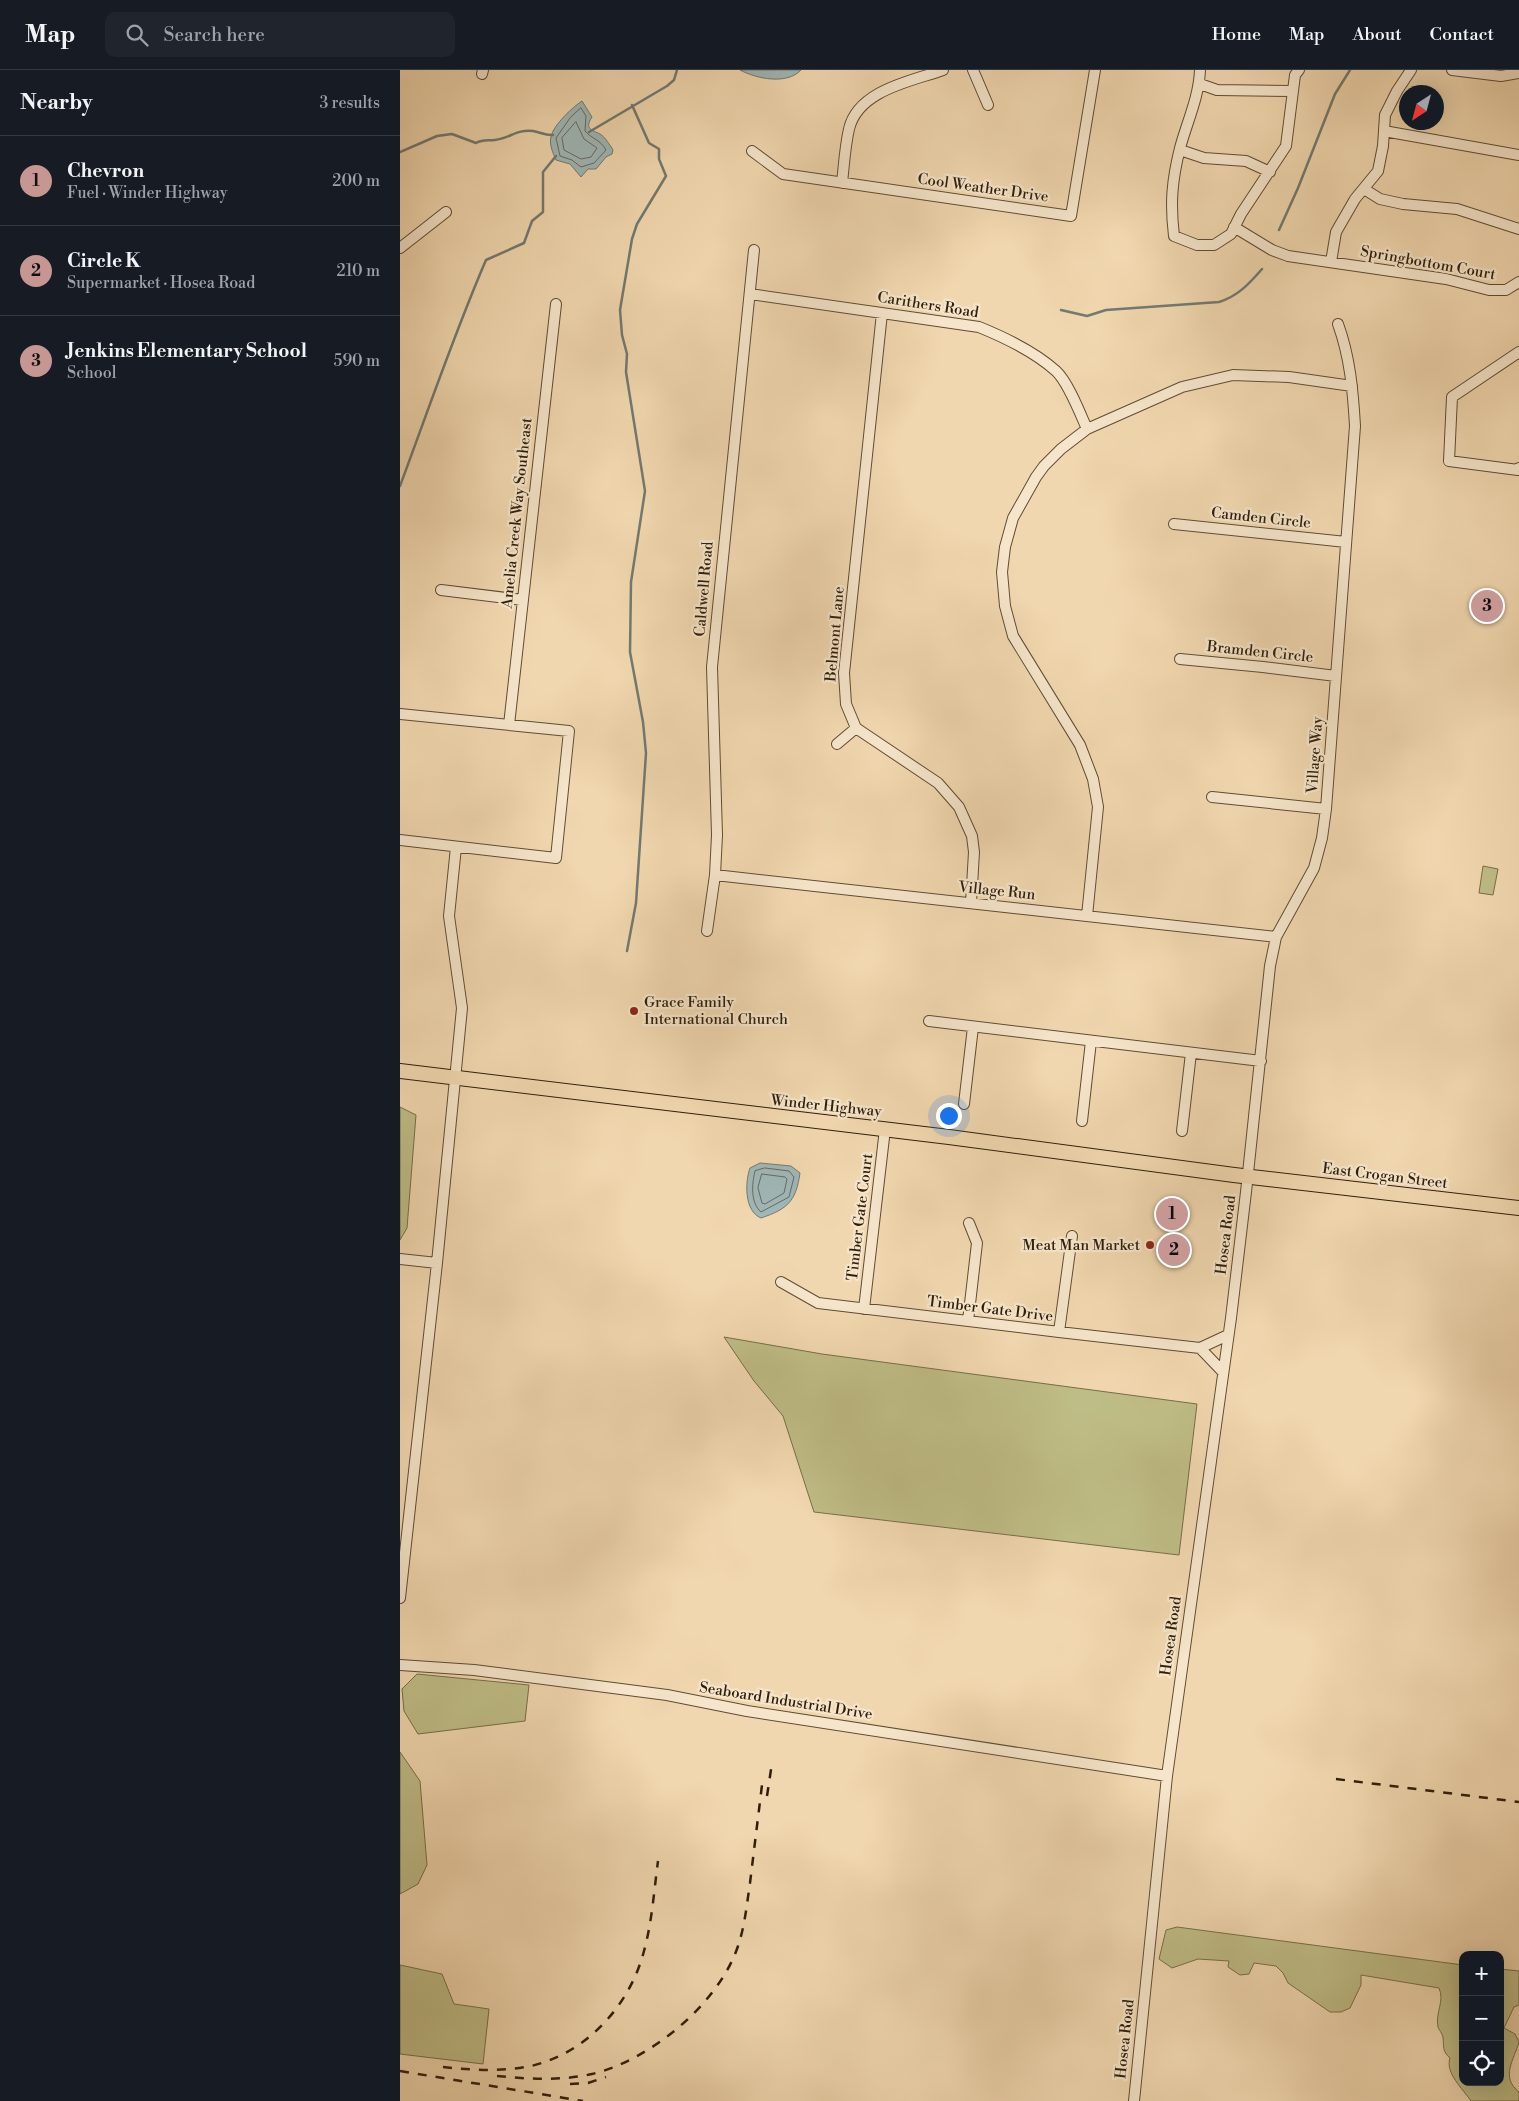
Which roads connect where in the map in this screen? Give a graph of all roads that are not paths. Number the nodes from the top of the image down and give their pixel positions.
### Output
1 (943, 70) edge
2 (973, 70) edge
3 (1094, 70) edge
4 (1200, 70) edge
5 (1299, 70) edge
6 (1411, 70) edge
7 (1452, 70) edge
8 (1519, 73) edge
9 (1200, 84) junction
10 (1292, 91) junction
11 (988, 105) dead end
12 (1384, 131) junction
13 (1180, 150) junction
14 (752, 151) dead end
15 (1519, 154) edge
16 (1270, 172) junction
17 (842, 183) junction
18 (1364, 189) junction
19 (446, 212) dead end
20 (1234, 228) junction
21 (1519, 229) edge
22 (400, 248) edge
23 (754, 250) dead end
24 (1331, 262) junction
25 (1519, 282) edge
26 (750, 294) junction
27 (556, 304) dead end
28 (882, 313) junction
29 (1338, 324) dead end
30 (1519, 352) edge
31 (1352, 386) junction
32 (1087, 429) junction
33 (1519, 468) edge
34 (1174, 524) dead end
35 (1346, 542) junction
36 (441, 590) dead end
37 (523, 600) junction
38 (1180, 659) dead end
39 (1336, 676) junction
40 (400, 714) edge
41 (509, 725) junction
42 (856, 728) junction
43 (837, 744) dead end
44 (1212, 796) dead end
45 (1326, 809) junction
46 (400, 840) edge
47 (456, 847) junction
48 (715, 875) junction
49 (971, 903) junction
50 (1087, 916) junction
51 (707, 931) dead end
52 (1276, 937) junction
53 (928, 1021) dead end
54 (973, 1027) junction
55 (1091, 1040) junction
56 (1191, 1053) junction
57 (1261, 1061) junction
58 (400, 1070) edge
59 (456, 1077) junction
60 (964, 1104) dead end
61 (1082, 1121) dead end
62 (885, 1129) junction
63 (1182, 1131) dead end
64 (1248, 1177) junction
65 (1519, 1208) edge
66 (969, 1224) dead end
67 (1072, 1236) dead end
68 (400, 1259) edge
69 (437, 1263) junction
70 (782, 1282) dead end
71 (864, 1309) junction
72 (968, 1321) junction
73 (1058, 1332) junction
74 (1228, 1335) junction
75 (1200, 1348) junction
76 (1223, 1372) junction
77 (400, 1598) edge
78 (400, 1664) edge
79 (1167, 1776) junction
80 (1134, 2101) edge

1 - 17 street
2 - 11 street
3 - 17 street, Cool Weather Drive
4 - 9 street
5 - 10 street
6 - 12 street
7 - 8 street
9 - 10 street
9 - 13 street
10 - 16 street
12 - 15 street
12 - 18 street
13 - 16 street
13 - 20 street
14 - 17 street, Cool Weather Drive
16 - 20 street
18 - 21 street
18 - 24 street
19 - 22 street
20 - 24 street, Springbottom Court
23 - 26 street, Caldwell Road
24 - 25 street, Springbottom Court
26 - 28 street, Carithers Road
26 - 48 street, Caldwell Road
27 - 37 street, Amelia Creek Way Southeast
28 - 32 street, Carithers Road
28 - 42 street, Belmont Lane
29 - 31 street, Village Way
30 - 33 street
31 - 32 street
31 - 35 street, Village Way
32 - 50 street
34 - 35 street, Camden Circle
35 - 39 street, Village Way
36 - 37 street
37 - 41 street, Amelia Creek Way Southeast
38 - 39 street, Bramden Circle
39 - 45 street, Village Way
40 - 41 street
41 - 47 street
42 - 43 street
42 - 49 street
44 - 45 street
45 - 52 street, Village Way
46 - 47 street
47 - 59 street
48 - 49 street, Village Run
48 - 51 street, Caldwell Road
49 - 50 street, Village Run
50 - 52 street, Village Run
52 - 57 street, Village Way
53 - 54 street
54 - 55 street
54 - 60 street
55 - 56 street
55 - 61 street
56 - 57 street
56 - 63 street
57 - 64 street, Village Way
58 - 59 main road, Winder Highway
59 - 62 main road, Winder Highway
59 - 69 street
62 - 64 main road, Winder Highway
62 - 71 street, Timber Gate Court
64 - 65 main road, East Crogan Street
64 - 74 street, Hosea Road
66 - 72 street
67 - 73 street
68 - 69 street
69 - 77 street
70 - 71 street, Timber Gate Drive
71 - 72 street, Timber Gate Drive
72 - 73 street, Timber Gate Drive
73 - 75 street, Timber Gate Drive
74 - 75 street
74 - 76 street, Hosea Road
75 - 76 street
76 - 79 street, Hosea Road
78 - 79 street, Seaboard Industrial Drive
79 - 80 street, Hosea Road

